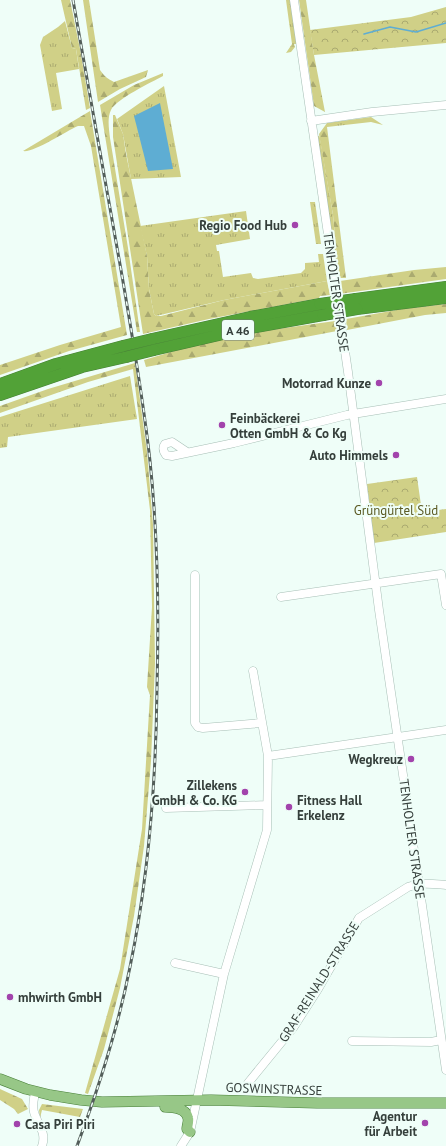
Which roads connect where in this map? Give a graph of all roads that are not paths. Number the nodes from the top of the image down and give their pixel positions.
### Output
1 (294, 0) edge
2 (446, 105) edge
3 (311, 121) junction
4 (446, 287) edge
5 (446, 298) edge
6 (356, 304) junction
7 (124, 352) junction
8 (0, 384) edge
9 (0, 395) edge
10 (446, 399) edge
11 (353, 414) junction
12 (187, 452) dead end
13 (195, 575) dead end
14 (376, 584) junction
15 (281, 597) dead end
16 (446, 605) edge
17 (253, 671) dead end
18 (261, 723) junction
19 (446, 730) edge
20 (398, 737) junction
21 (268, 756) junction
22 (267, 805) junction
23 (166, 808) dead end
24 (418, 884) junction
25 (446, 885) edge
26 (175, 962) dead end
27 (224, 974) junction
28 (442, 1040) junction
29 (352, 1041) dead end
30 (446, 1070) edge
31 (0, 1079) edge
32 (248, 1084) dead end
33 (35, 1092) junction
34 (197, 1100) junction
35 (130, 1102) junction
36 (446, 1103) edge
37 (190, 1132) junction
38 (42, 1146) edge
39 (181, 1146) edge

1 - 3 street, TENHOLTER STRASSE
2 - 3 street
3 - 11 street, TENHOLTER STRASSE
4 - 6 highway, A 46
5 - 6 highway, A 46
6 - 7 highway, A 46, bridge
7 - 8 highway, A 46
7 - 9 highway, A 46
10 - 11 street
11 - 12 street
11 - 14 street, TENHOLTER STRASSE
13 - 18 street
14 - 15 street
14 - 16 street
14 - 20 street, TENHOLTER STRASSE
17 - 18 street
18 - 21 street
19 - 20 street
20 - 21 street
20 - 24 street, TENHOLTER STRASSE
21 - 22 street
22 - 23 street
22 - 27 street
24 - 25 street, GRAF-REINALD-STRASSE
24 - 28 street, TENHOLTER STRASSE
24 - 32 street, GRAF-REINALD-STRASSE
26 - 27 street
27 - 34 street
28 - 29 street
28 - 30 street, TENHOLTER STRASSE
31 - 33 main road, GOSWINSTRASSE
33 - 35 main road, GOSWINSTRASSE
33 - 38 street
34 - 35 main road, GOSWINSTRASSE
34 - 36 main road, GOSWINSTRASSE
34 - 37 street
35 - 37 main road
37 - 39 street

